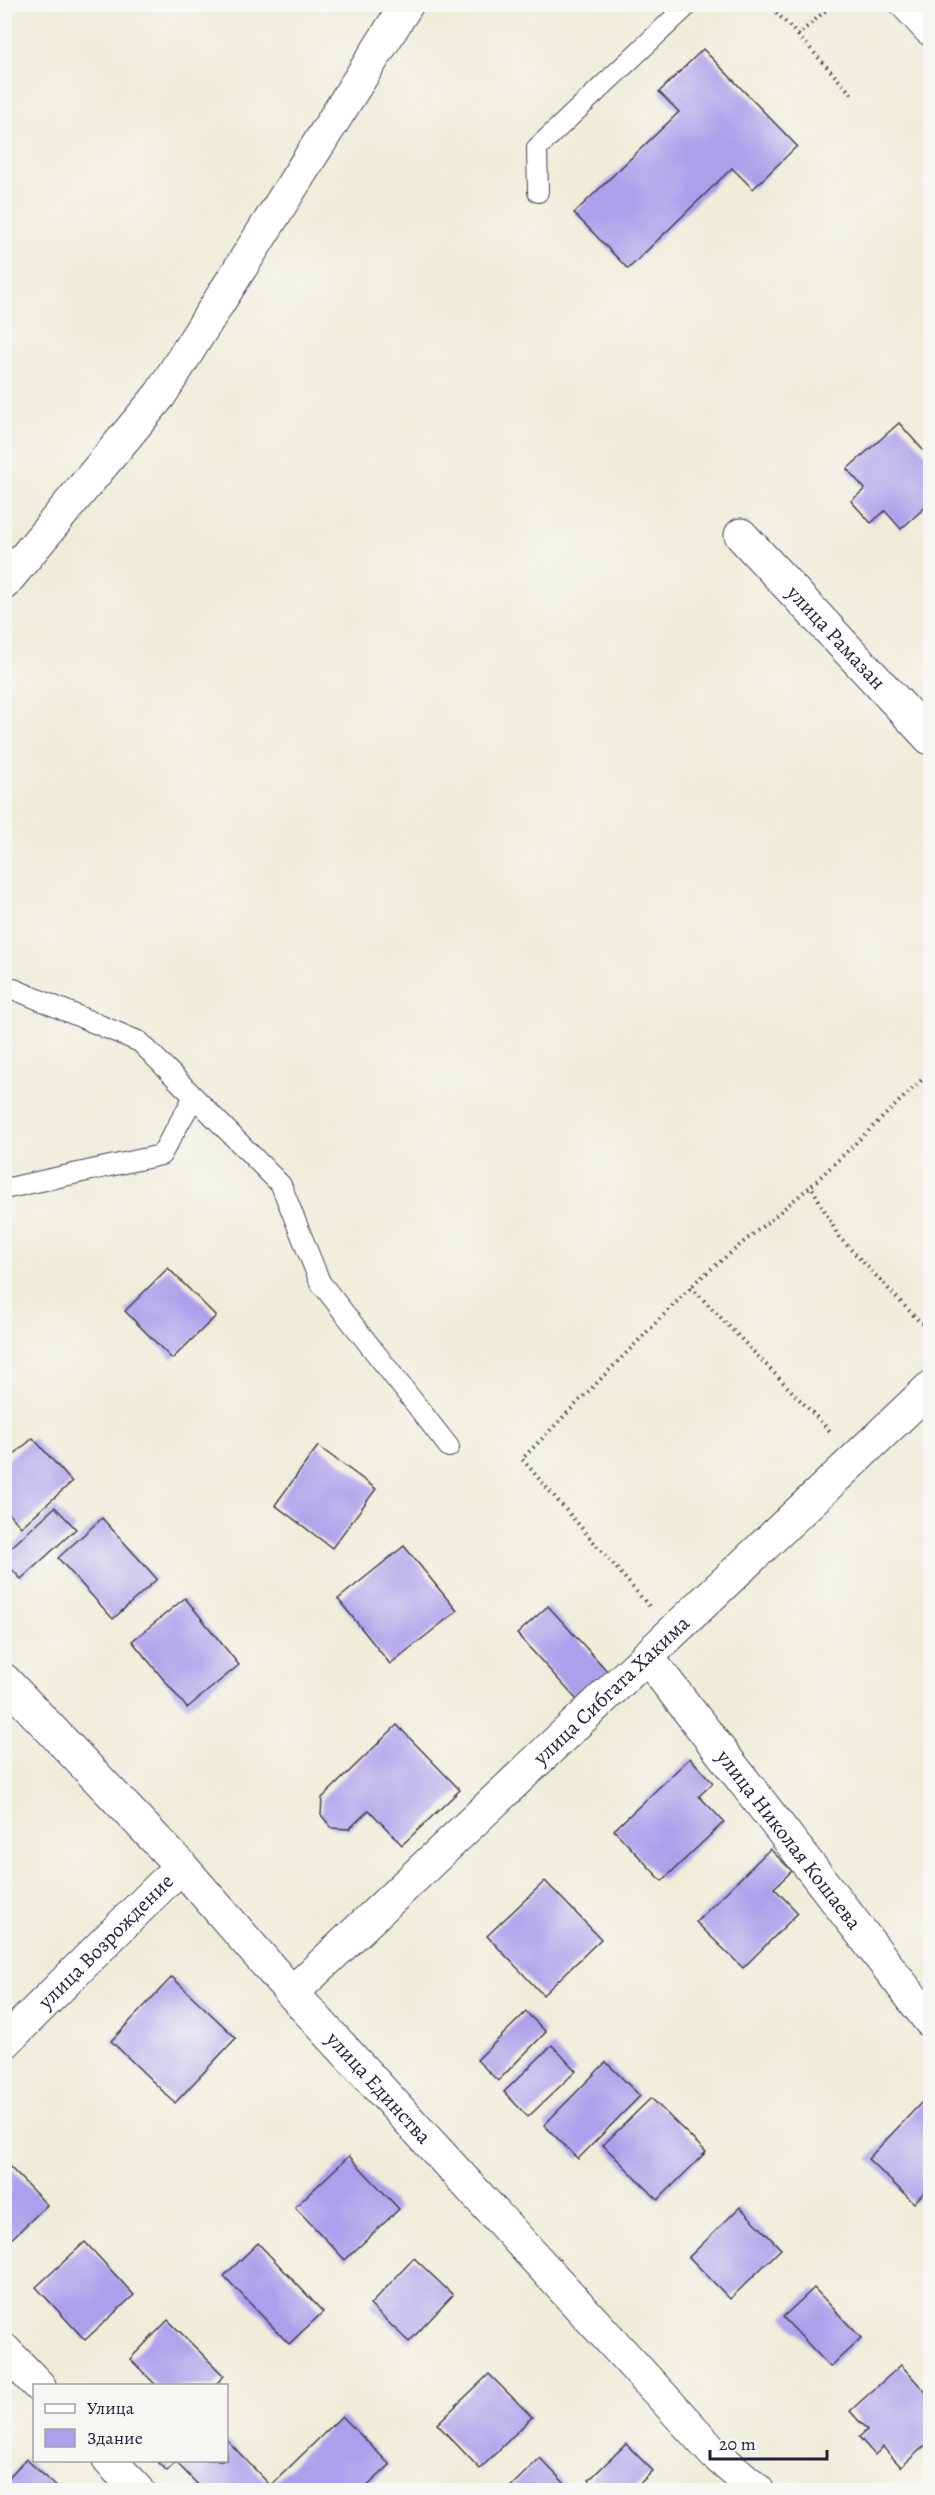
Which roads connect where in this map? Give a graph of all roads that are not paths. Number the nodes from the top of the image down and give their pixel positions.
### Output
1 (408, 4) edge
2 (689, 4) edge
3 (907, 4) edge
4 (930, 29) edge
5 (538, 192) dead end
6 (741, 536) dead end
7 (4, 583) edge
8 (930, 738) edge
9 (4, 985) edge
10 (194, 1097) junction
11 (4, 1189) edge
12 (930, 1388) edge
13 (449, 1447) dead end
14 (648, 1658) junction
15 (4, 1680) edge
16 (181, 1866) junction
17 (292, 1993) junction
18 (930, 2021) edge
19 (4, 2043) edge
20 (4, 2350) edge
21 (38, 2384) edge
22 (112, 2462) edge
23 (138, 2490) edge
24 (758, 2490) edge

1 - 7 street
2 - 5 lane
3 - 4 street
6 - 8 street, улица Рамазан
9 - 10 lane
10 - 11 lane
10 - 13 lane
12 - 14 street, улица Сибгата Хакима
14 - 17 street, улица Сибгата Хакима
14 - 18 street, улица Николая Кошаева
15 - 16 street, улица Единства
16 - 17 street, улица Единства
16 - 19 street, улица Возрождение
17 - 24 street, улица Единства
20 - 21 street
22 - 23 street

